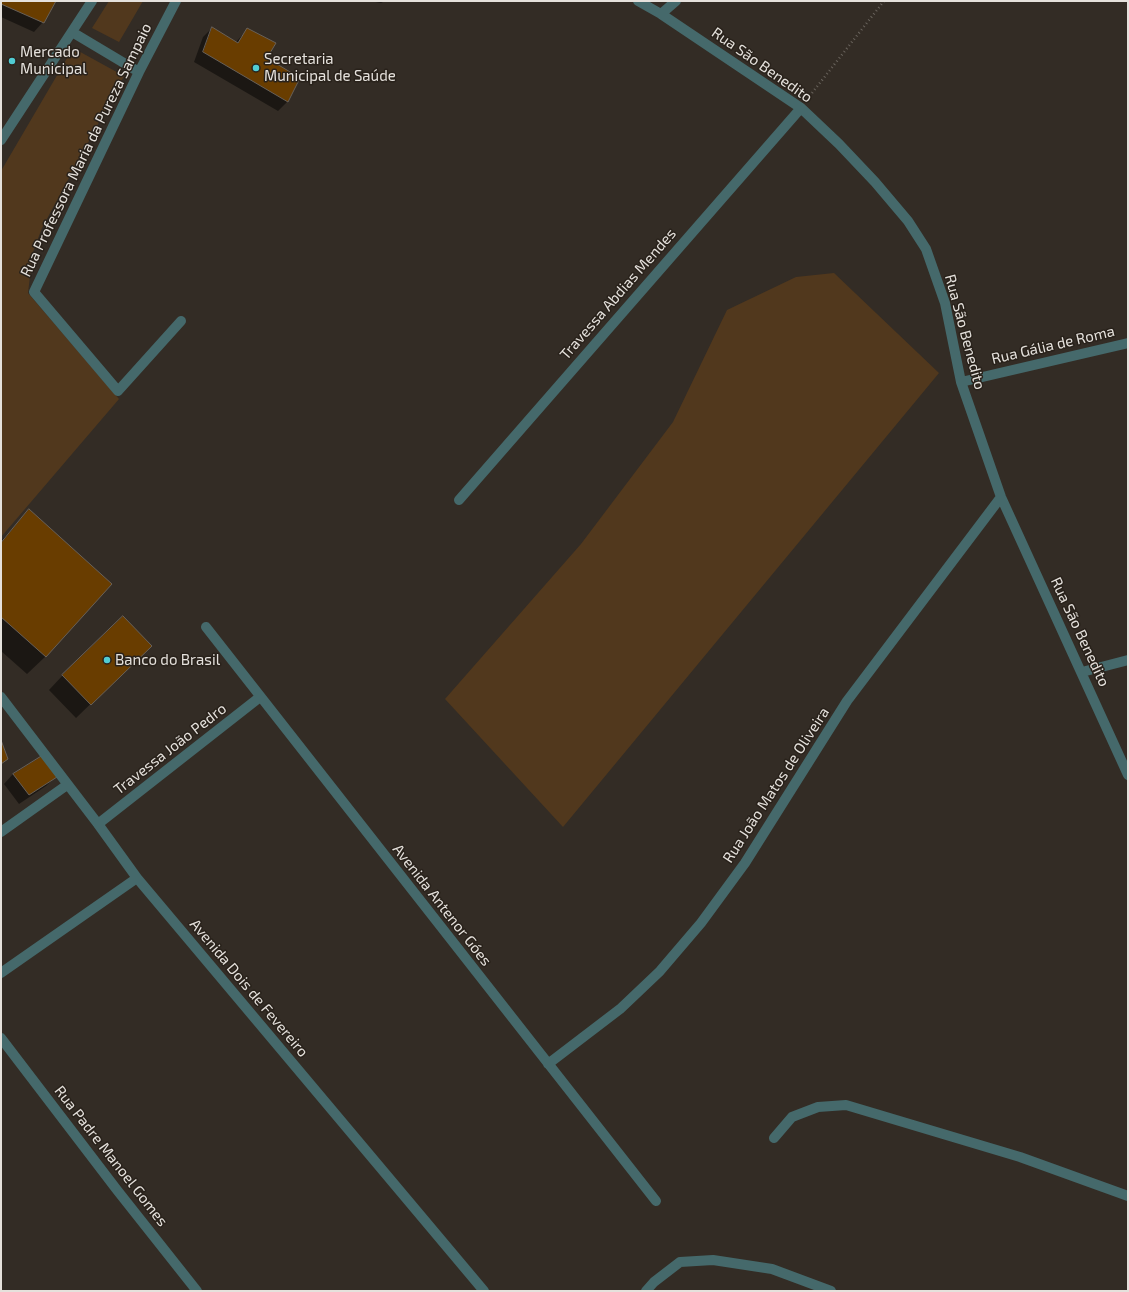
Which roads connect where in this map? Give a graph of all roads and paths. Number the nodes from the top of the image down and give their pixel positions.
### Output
1 (92, 1) edge
2 (176, 1) edge
3 (638, 1) edge
4 (676, 1) edge
5 (884, 1) edge
6 (661, 14) junction
7 (72, 32) junction
8 (139, 72) junction
9 (800, 108) junction
10 (1, 140) edge
11 (181, 321) dead end
12 (1128, 343) edge
13 (961, 382) junction
14 (1001, 497) junction
15 (459, 500) dead end
16 (206, 627) dead end
17 (1128, 660) edge
18 (1082, 672) junction
19 (1, 697) edge
20 (260, 697) junction
21 (1128, 775) edge
22 (67, 785) junction
23 (98, 824) junction
24 (1, 832) edge
25 (137, 878) junction
26 (1, 973) edge
27 (1, 1038) edge
28 (548, 1064) junction
29 (774, 1138) dead end
30 (1128, 1196) edge
31 (656, 1201) dead end
32 (197, 1291) edge
33 (484, 1291) edge
34 (646, 1291) edge
35 (831, 1291) edge

1 - 7 street
2 - 8 street, Rua Professora Maria da Pureza Sampaio
3 - 6 street, Rua São Benedito
4 - 6 street
5 - 9 path
6 - 9 street, Rua São Benedito
7 - 8 street
7 - 10 street
8 - 11 street, Rua Professora Maria da Pureza Sampaio
9 - 13 street, Rua São Benedito
9 - 15 street, Travessa Abdias Mendes
12 - 13 street, Rua Gália de Roma
13 - 14 street, Rua São Benedito
14 - 18 street, Rua São Benedito
14 - 28 street, Rua João Matos de Oliveira
16 - 20 street, Avenida Antenor Góes
17 - 18 street
18 - 21 street, Rua São Benedito
19 - 22 street, Avenida Dois de Fevereiro
20 - 23 street, Travessa João Pedro
20 - 28 street, Avenida Antenor Góes
22 - 23 street, Avenida Dois de Fevereiro
22 - 24 street
23 - 25 street, Avenida Dois de Fevereiro
25 - 26 street
25 - 33 street, Avenida Dois de Fevereiro
27 - 32 street, Rua Padre Manoel Gomes
28 - 31 street, Avenida Antenor Góes
29 - 30 street
34 - 35 street

